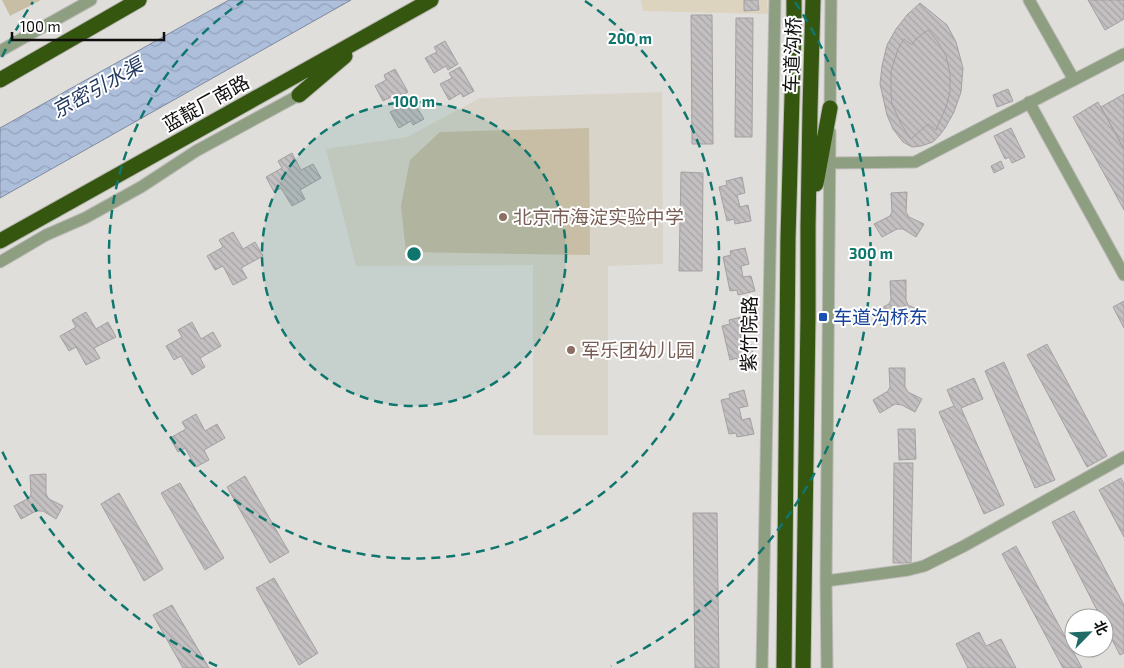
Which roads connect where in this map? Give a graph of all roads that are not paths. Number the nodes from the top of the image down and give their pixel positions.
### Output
1 (91, 0) edge
2 (139, 0) edge
3 (431, 0) edge
4 (775, 0) edge
5 (782, 0) edge
6 (794, 0) edge
7 (813, 0) edge
8 (831, 0) edge
9 (1029, 0) edge
10 (794, 27) junction
11 (369, 35) junction
12 (0, 51) edge
13 (1124, 54) edge
14 (0, 80) edge
15 (1074, 80) junction
16 (299, 95) joint
17 (1029, 102) junction
18 (830, 108) junction
19 (831, 163) junction
20 (808, 227) junction
21 (0, 241) edge
22 (0, 262) edge
23 (1124, 275) edge
24 (1124, 457) edge
25 (826, 580) junction
26 (762, 668) edge
27 (784, 668) edge
28 (803, 668) edge
29 (828, 668) edge

1 - 12 street
2 - 14 highway
3 - 11 highway, 蓝靛厂南路
4 - 26 street, 紫竹院路
5 - 10 highway
6 - 10 highway, 车道沟桥
7 - 20 highway, 车道沟桥
8 - 18 street
9 - 15 street
10 - 27 highway, 紫竹院路
11 - 16 highway
11 - 21 highway, 蓝靛厂南路
13 - 15 street
15 - 17 street
16 - 22 street, 蓝靛厂南路
17 - 19 street
17 - 23 street
18 - 19 street
18 - 20 highway
19 - 25 street
20 - 28 highway
24 - 25 street
25 - 29 street

